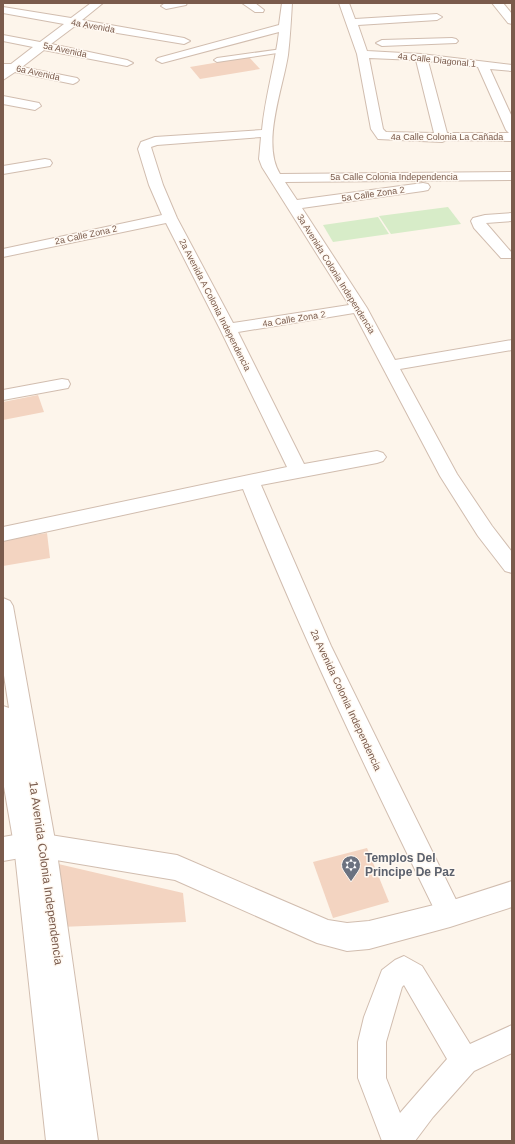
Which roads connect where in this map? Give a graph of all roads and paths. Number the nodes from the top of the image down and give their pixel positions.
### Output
1 (98, 3) edge
2 (182, 3) edge
3 (247, 3) edge
4 (287, 3) edge
5 (344, 3) edge
6 (497, 3) edge
7 (166, 6) dead end
8 (430, 8) dead end
9 (3, 10) edge
10 (258, 10) dead end
11 (437, 18) junction
12 (512, 21) edge
13 (351, 22) junction
14 (72, 23) junction
15 (285, 27) junction
16 (3, 38) edge
17 (452, 41) junction
18 (184, 42) dead end
19 (44, 45) junction
20 (361, 49) junction
21 (282, 50) junction
22 (421, 57) junction
23 (162, 60) dead end
24 (217, 60) dead end
25 (465, 62) junction
26 (127, 63) dead end
27 (483, 65) junction
28 (9, 67) edge
29 (512, 68) edge
30 (3, 76) edge
31 (73, 80) dead end
32 (3, 100) edge
33 (35, 106) dead end
34 (512, 130) edge
35 (268, 133) junction
36 (512, 137) edge
37 (442, 138) junction
38 (45, 163) dead end
39 (3, 170) edge
40 (506, 176) edge
41 (276, 178) junction
42 (293, 205) junction
43 (512, 217) edge
44 (170, 218) junction
45 (3, 253) edge
46 (506, 255) dead end
47 (359, 308) junction
48 (228, 329) junction
49 (512, 345) edge
50 (391, 366) junction
51 (62, 384) dead end
52 (3, 395) edge
53 (377, 457) dead end
54 (298, 471) junction
55 (250, 482) junction
56 (3, 534) edge
57 (512, 566) edge
58 (3, 606) edge
59 (3, 715) edge
60 (24, 847) edge
61 (509, 900) edge
62 (450, 914) junction
63 (512, 1040) edge
64 (464, 1061) junction
65 (61, 1141) edge
66 (83, 1141) edge
67 (397, 1141) edge

1 - 14 street
2 - 7 street
3 - 10 street
4 - 15 street, 3a Avenida Colonia Independencia
5 - 13 street
6 - 12 street
8 - 11 street
9 - 14 street, 4a Avenida
11 - 13 street
11 - 17 street
13 - 20 street
14 - 18 street, 4a Avenida
14 - 19 street
15 - 21 street, 3a Avenida Colonia Independencia
15 - 23 street
16 - 19 street, 5a Avenida
17 - 20 street
17 - 25 street
19 - 26 street, 5a Avenida
19 - 28 street
20 - 22 street, 4a Calle Diagonal 1
20 - 37 street, 4a Calle Colonia La Cañada
21 - 24 lane
21 - 35 street, 3a Avenida Colonia Independencia
22 - 25 street, 4a Calle Diagonal 1
22 - 37 street
25 - 27 street, 4a Calle Diagonal 1
27 - 29 street, 4a Calle Diagonal 1
27 - 34 street
28 - 30 street
28 - 31 street, 6a Avenida
32 - 33 street
35 - 41 street, 3a Avenida Colonia Independencia
35 - 44 street, 2a Avenida A Colonia Independencia
36 - 37 street, 4a Calle Colonia La Cañada
38 - 39 street
40 - 41 street, 5a Calle Colonia Independencia
40 - 42 street, 5a Calle Zona 2
41 - 42 street, 3a Avenida Colonia Independencia
42 - 47 street, 3a Avenida Colonia Independencia
43 - 46 street
44 - 45 street, 2a Calle Zona 2
44 - 48 street, 2a Avenida A Colonia Independencia
47 - 48 street, 4a Calle Zona 2
47 - 50 street, 3a Avenida Colonia Independencia
48 - 54 street, 2a Avenida A Colonia Independencia
49 - 50 street
50 - 57 street, 3a Avenida Colonia Independencia
51 - 52 street
53 - 54 street
54 - 55 street
55 - 56 street
55 - 62 street, 2a Avenida Colonia Independencia
58 - 60 street, 1a Avenida Colonia Independencia
59 - 60 street, 1a Avenida Colonia Independencia
60 - 62 street
60 - 65 street, 1a Avenida Colonia Independencia
60 - 66 street, 1a Avenida Colonia Independencia
61 - 62 street
63 - 64 street
64 - 67 street
64 - 67 street

